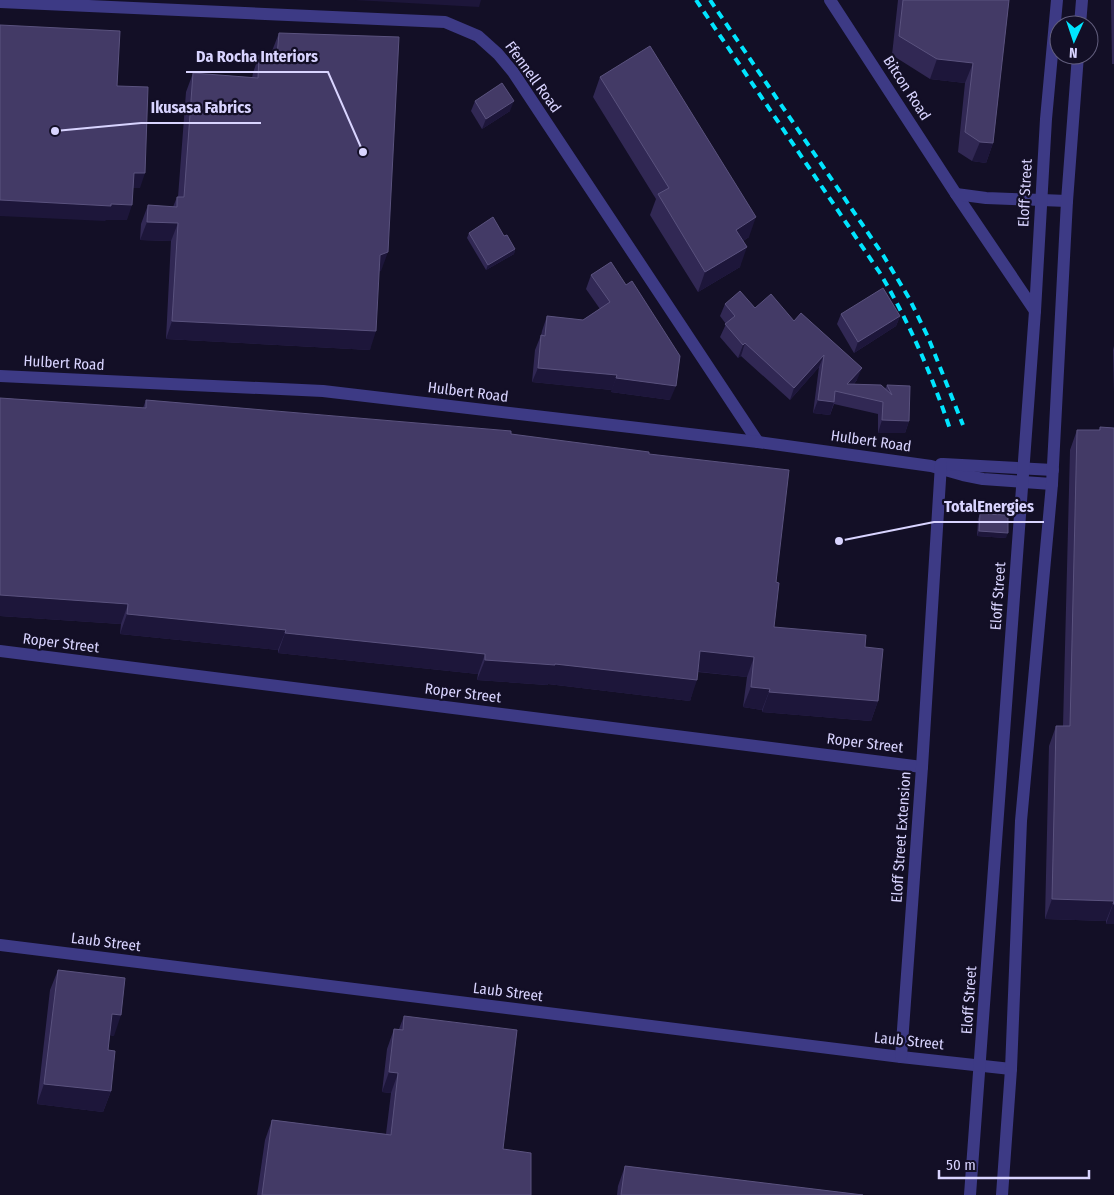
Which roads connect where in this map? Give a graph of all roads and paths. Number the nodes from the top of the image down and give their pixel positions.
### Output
1 (830, 0) edge
2 (1057, 0) edge
3 (1082, 0) edge
4 (0, 2) edge
5 (1081, 15) edge
6 (1077, 65) edge
7 (956, 194) junction
8 (1041, 199) junction
9 (1067, 201) junction
10 (1035, 311) junction
11 (0, 376) edge
12 (758, 442) junction
13 (937, 466) junction
14 (1024, 468) junction
15 (1053, 470) junction
16 (1022, 482) junction
17 (1052, 484) junction
18 (0, 651) edge
19 (1004, 753) junction
20 (1027, 755) junction
21 (922, 767) junction
22 (0, 945) edge
23 (901, 1057) junction
24 (981, 1065) junction
25 (1011, 1069) junction
26 (970, 1195) edge
27 (1002, 1195) edge

1 - 7 street, Bitcon Road
2 - 8 street, Eloff Street
3 - 5 street
4 - 12 street, Ffennell Road
6 - 9 street
7 - 8 street
7 - 10 street, Bitcon Road
8 - 9 street
8 - 10 street, Eloff Street
9 - 15 street
10 - 14 street, Eloff Street
11 - 12 street, Hulbert Road
12 - 13 street, Hulbert Road
13 - 14 street, Hulbert Road
13 - 16 street, Hulbert Road
13 - 21 street, Eloff Street Extension
14 - 15 street, Hulbert Road
14 - 16 street, Eloff Street
15 - 17 street
16 - 17 street, Hulbert Road
16 - 19 street, Eloff Street
17 - 20 street
18 - 21 street, Roper Street
19 - 20 street
19 - 24 street, Eloff Street
20 - 25 street
21 - 23 street, Eloff Street Extension
22 - 23 street, Laub Street
23 - 24 street, Laub Street
24 - 25 street, Laub Street
24 - 26 street, Eloff Street
25 - 27 street

